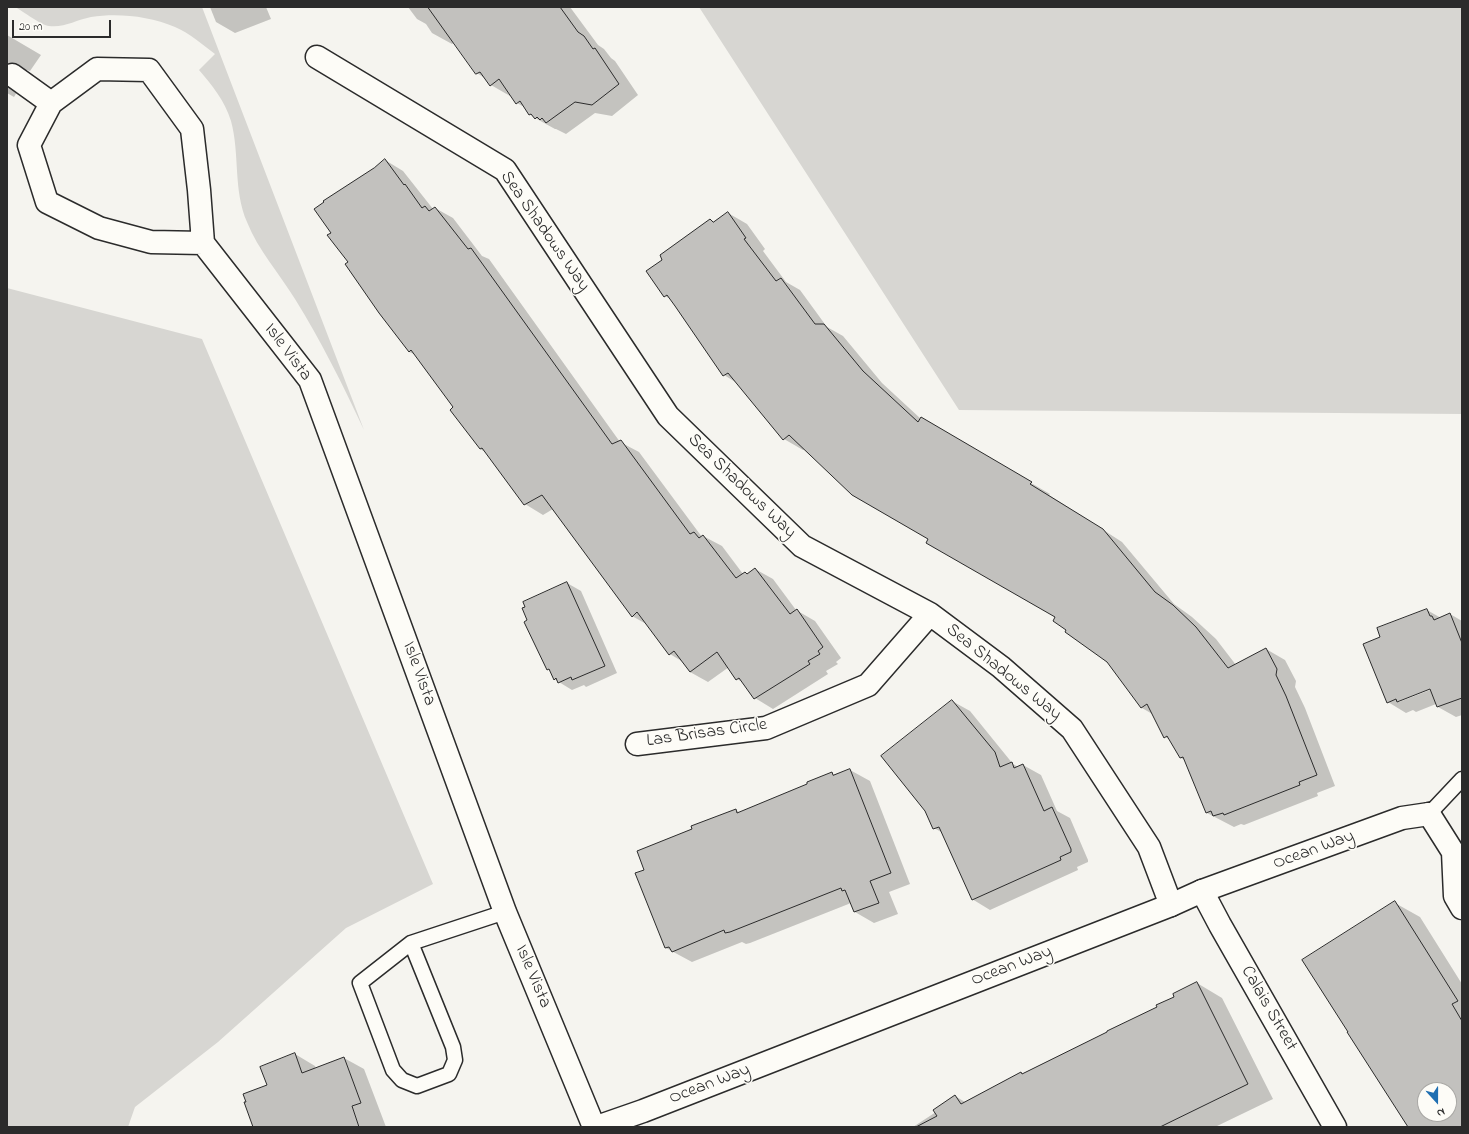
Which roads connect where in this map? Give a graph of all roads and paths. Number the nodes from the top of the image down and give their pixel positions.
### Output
1 (317, 57) dead end
2 (12, 75) dead end
3 (51, 103) junction
4 (203, 243) junction
5 (930, 614) junction
6 (636, 744) dead end
7 (1462, 779) edge
8 (1428, 814) junction
9 (1457, 853) edge
10 (1202, 891) junction
11 (1171, 905) junction
12 (1462, 908) edge
13 (505, 912) junction
14 (411, 943) junction
15 (594, 1127) edge
16 (598, 1127) edge
17 (1335, 1127) edge

1 - 5 street, Sea Shadows Way
2 - 3 street
3 - 4 street
3 - 4 street
4 - 13 street, Isle Vista
5 - 6 street, Las Brisas Circle
5 - 11 street, Sea Shadows Way
7 - 8 lane
8 - 9 street
8 - 10 street, Ocean Way
9 - 12 street
10 - 11 street, Ocean Way
10 - 17 street, Calais Street
11 - 16 street, Ocean Way
13 - 14 lane
13 - 15 street, Isle Vista
14 - 14 lane

